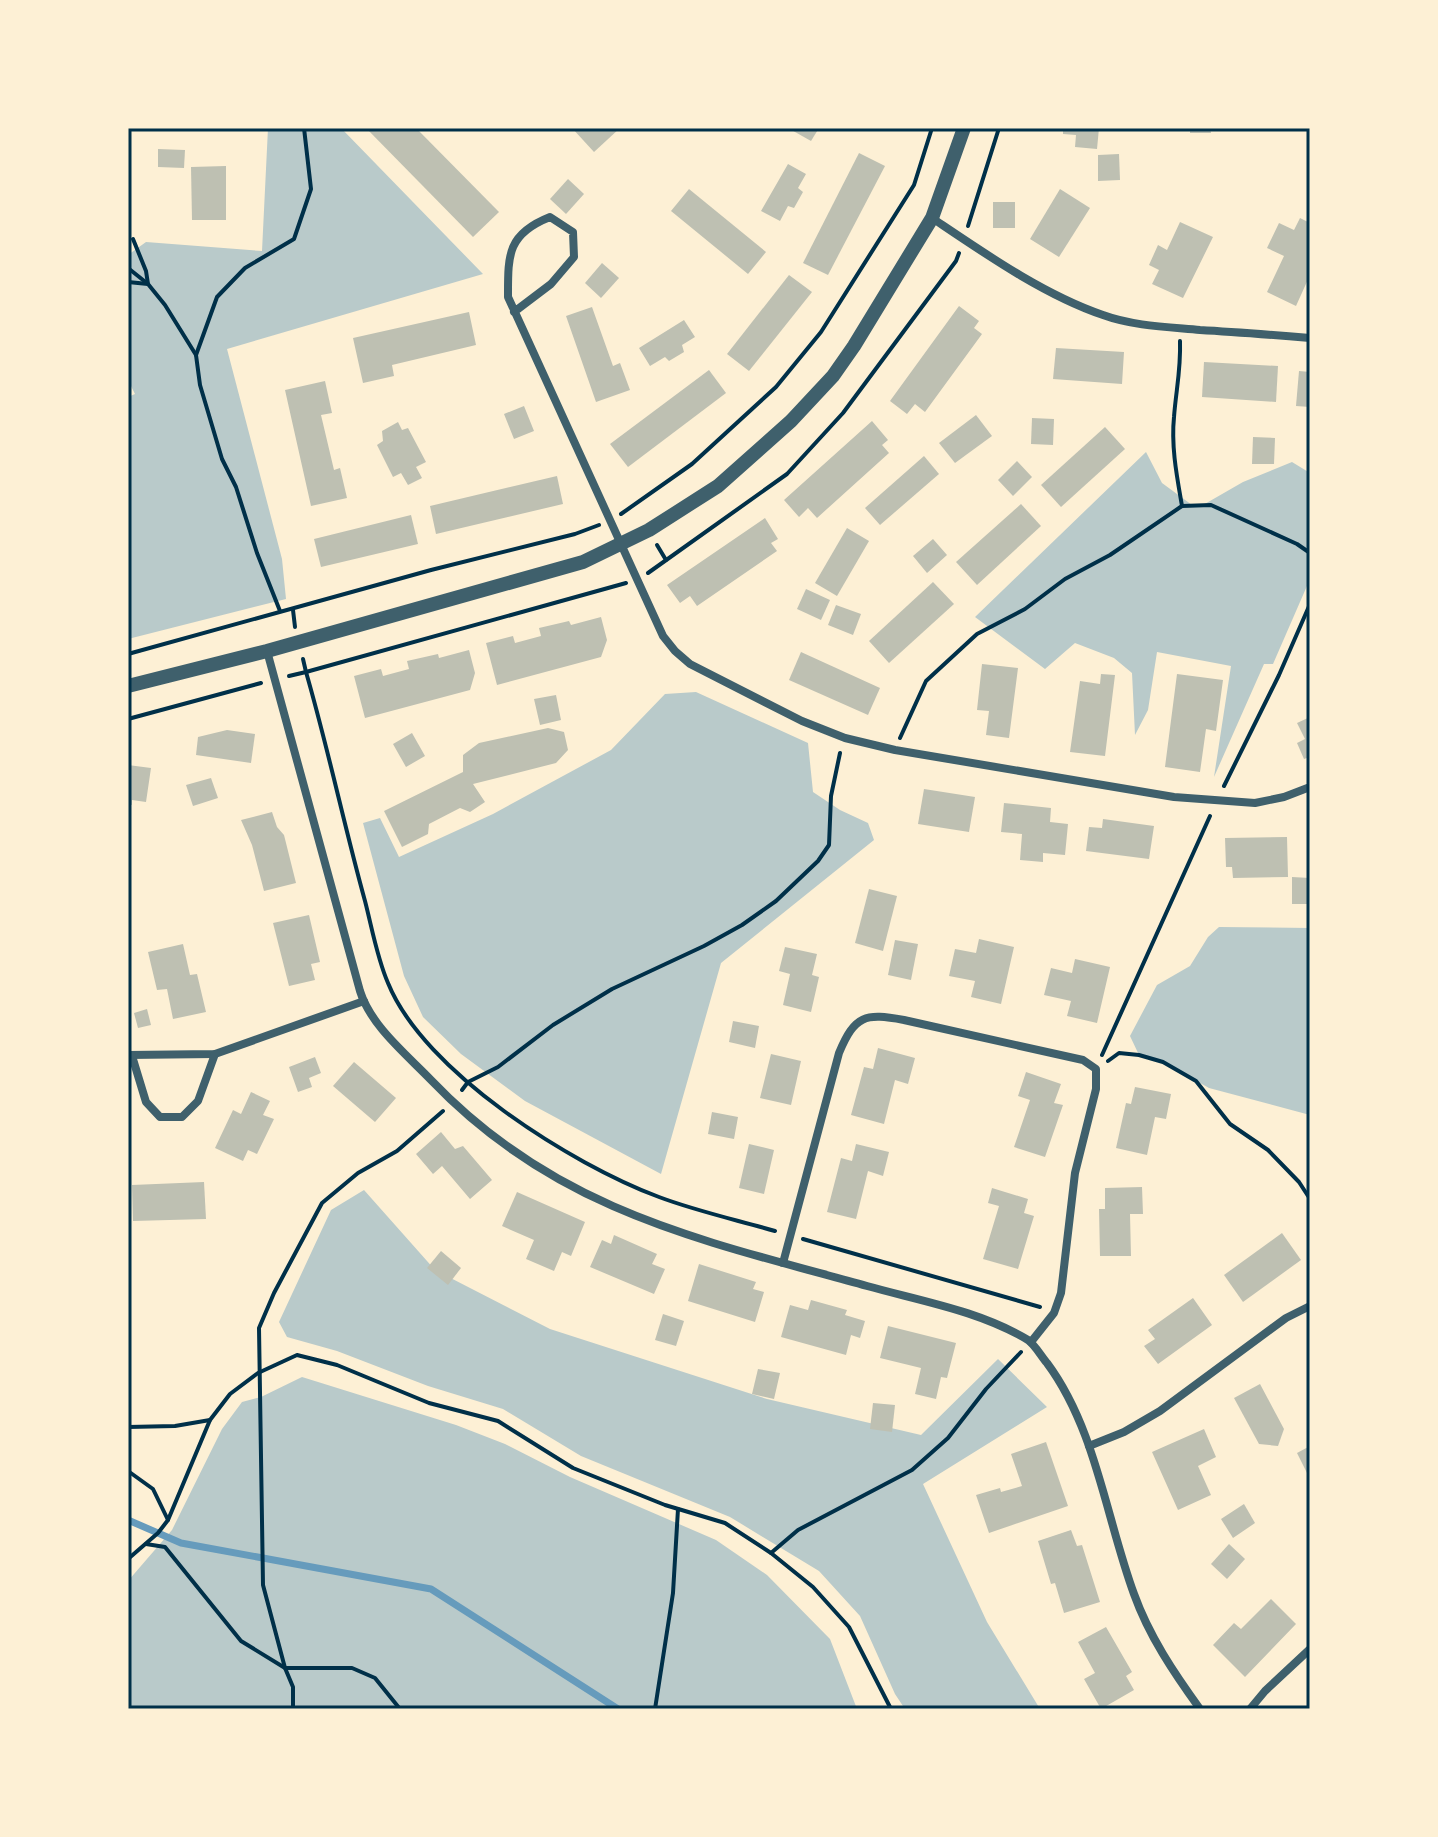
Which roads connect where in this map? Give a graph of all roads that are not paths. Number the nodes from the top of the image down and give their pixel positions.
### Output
1 (964, 128) edge
2 (932, 218) junction
3 (514, 312) junction
4 (1310, 338) edge
5 (621, 545) junction
6 (267, 651) junction
7 (128, 686) edge
8 (1310, 787) edge
9 (364, 1001) junction
10 (215, 1054) junction
11 (130, 1056) edge
12 (783, 1263) junction
13 (1310, 1306) edge
14 (1031, 1342) junction
15 (1089, 1446) junction
16 (1310, 1649) edge
17 (1200, 1709) edge
18 (1250, 1709) edge

1 - 2 street
2 - 4 street
2 - 5 street
3 - 3 street
3 - 5 street
5 - 6 street
5 - 8 street
6 - 7 street
6 - 9 street
9 - 10 street
9 - 12 street
10 - 11 street
10 - 11 street
12 - 14 street
12 - 14 street
13 - 15 street
14 - 15 street
15 - 17 street
16 - 18 street

